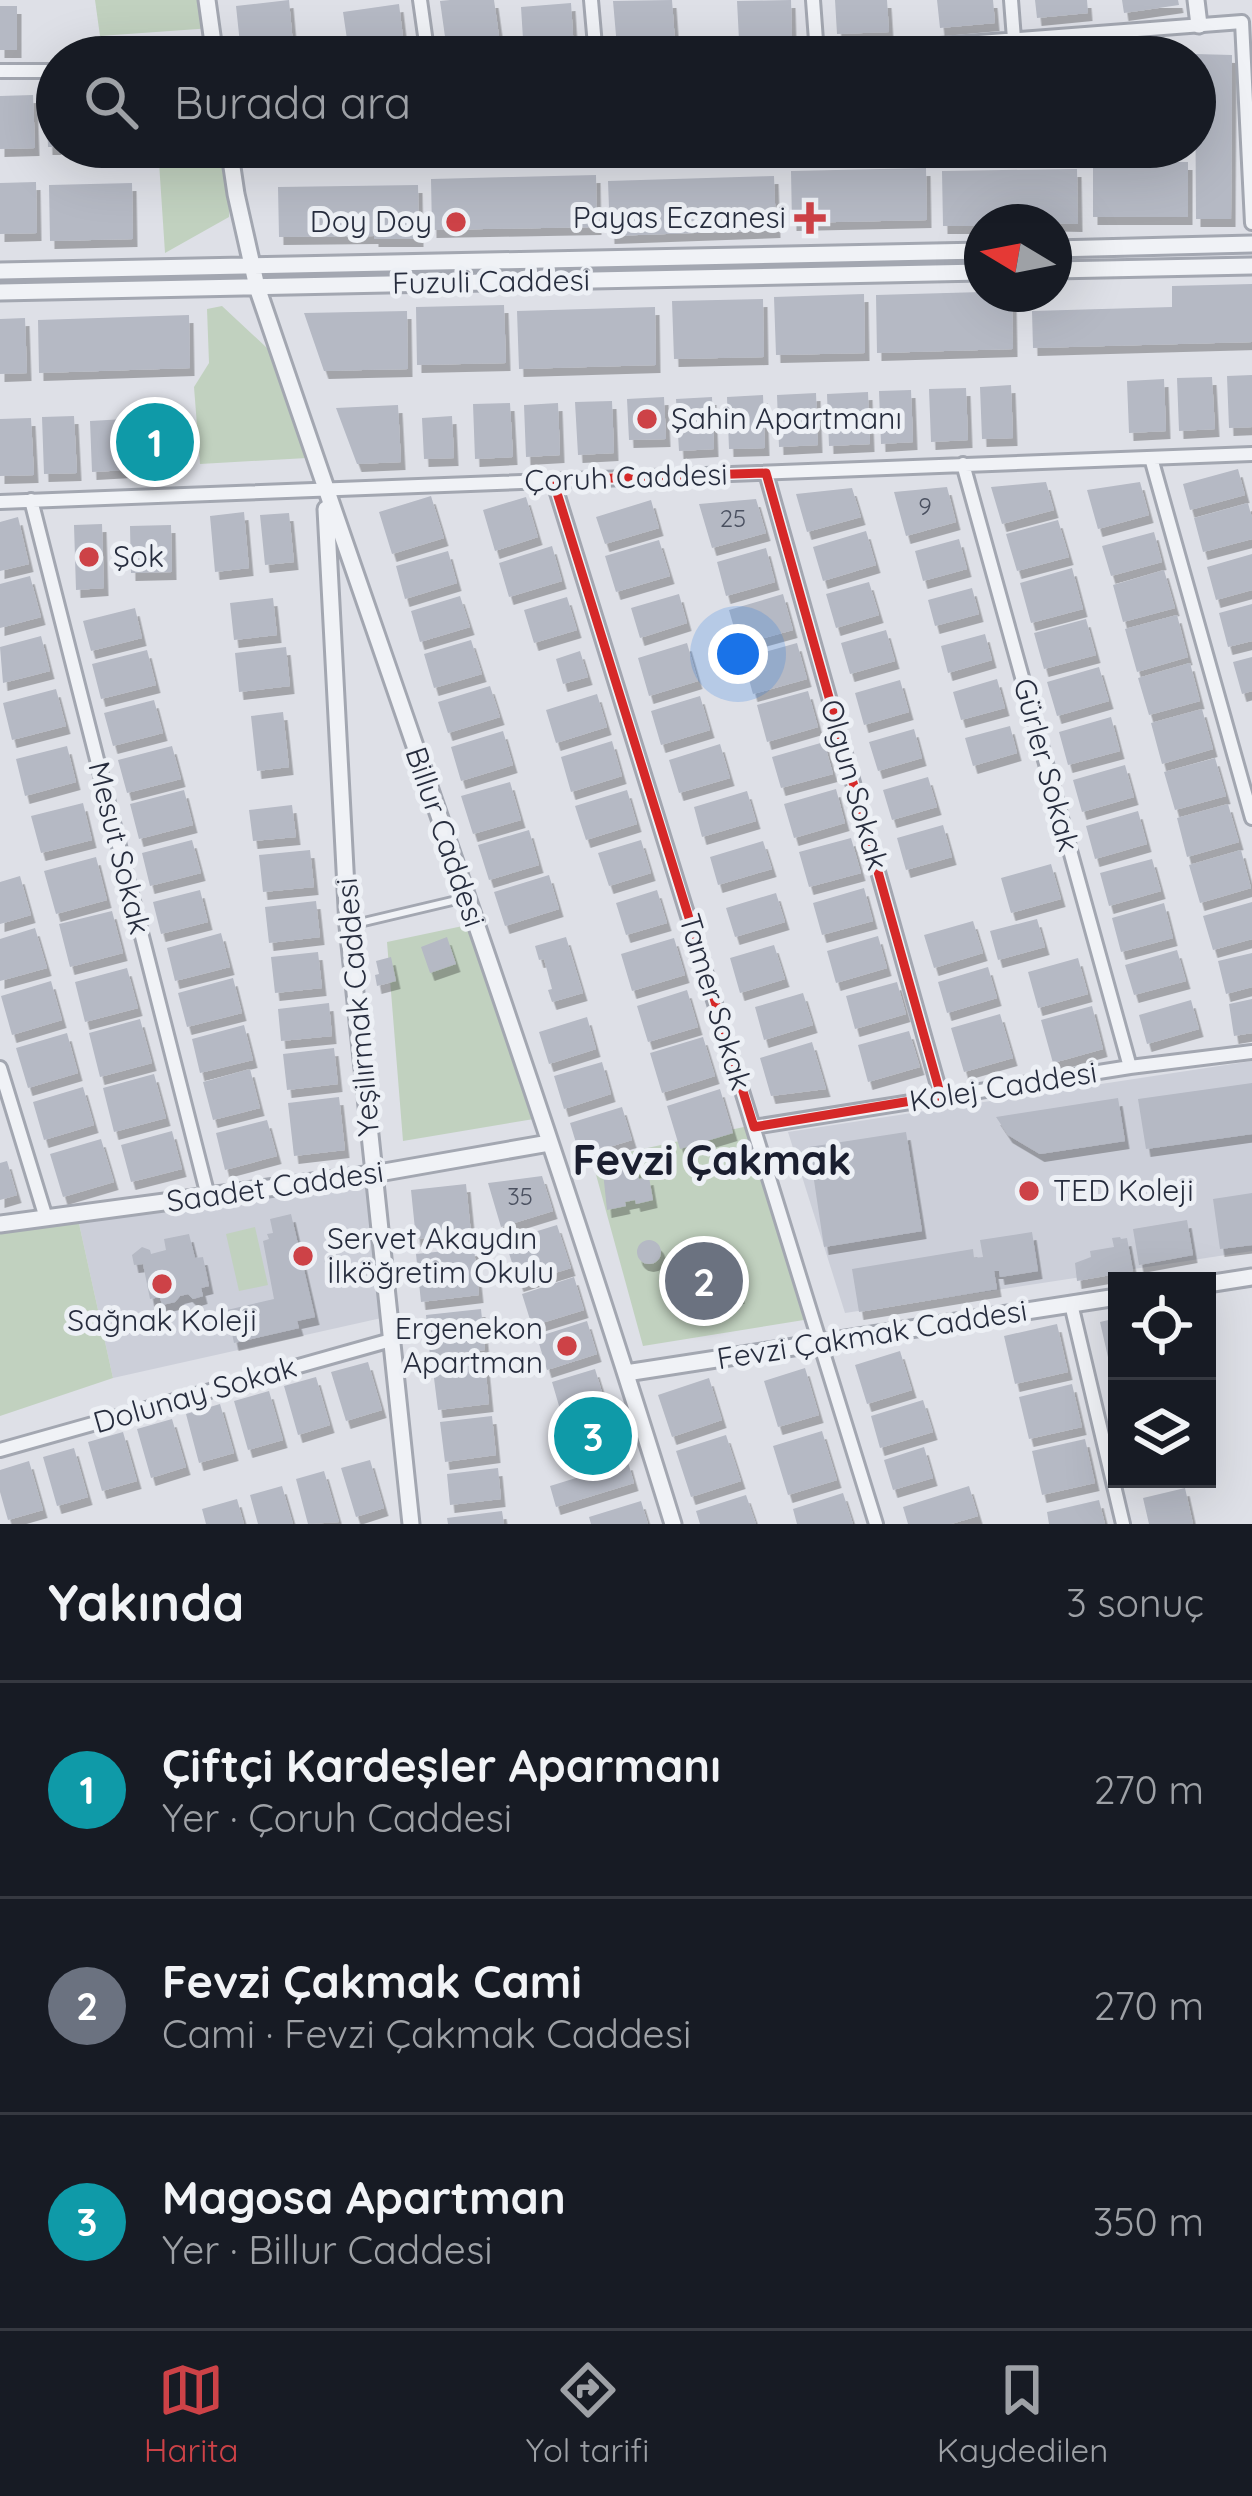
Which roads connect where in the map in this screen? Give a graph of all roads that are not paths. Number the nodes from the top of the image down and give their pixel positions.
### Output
1 (208, 0) edge
2 (419, 0) edge
3 (591, 0) edge
4 (813, 0) edge
5 (1010, 0) edge
6 (1196, 0) edge
7 (1199, 25) junction
8 (212, 36) edge
9 (425, 36) edge
10 (594, 36) edge
11 (816, 36) edge
12 (1014, 36) edge
13 (1054, 36) edge
14 (0, 71) edge
15 (36, 71) edge
16 (233, 168) edge
17 (1252, 223) edge
18 (1252, 244) edge
19 (1072, 249) edge
20 (964, 251) edge
21 (1252, 266) edge
22 (252, 267) junction
23 (1072, 270) edge
24 (0, 271) edge
25 (964, 272) edge
26 (257, 287) junction
27 (0, 292) edge
28 (1252, 454) edge
29 (1151, 458) junction
30 (963, 464) junction
31 (766, 473) junction
32 (553, 480) junction
33 (326, 488) junction
34 (31, 500) junction
35 (0, 502) edge
36 (1252, 818) edge
37 (465, 898) junction
38 (348, 926) junction
39 (1252, 1052) edge
40 (1130, 1067) junction
41 (0, 1068) edge
42 (941, 1096) junction
43 (754, 1127) junction
44 (549, 1143) junction
45 (373, 1174) junction
46 (208, 1196) junction
47 (46, 1218) junction
48 (0, 1224) edge
49 (1252, 1277) edge
50 (1216, 1283) edge
51 (1108, 1299) edge
52 (1071, 1304) junction
53 (391, 1340) junction
54 (819, 1342) junction
55 (626, 1372) junction
56 (0, 1450) edge
57 (408, 1523) edge
58 (673, 1524) edge
59 (876, 1524) edge
60 (1123, 1524) edge

1 - 8 street
2 - 9 street
3 - 10 street
4 - 11 street
5 - 12 street
6 - 7 street
7 - 13 street
7 - 17 street
14 - 15 street
16 - 22 street, Billur Caddesi
18 - 19 street
20 - 22 street, Fuzuli Caddesi
21 - 23 street
22 - 24 street, Fuzuli Caddesi
22 - 26 street, Billur Caddesi
25 - 26 street, Fuzuli Caddesi
26 - 27 street, Fuzuli Caddesi
26 - 33 street, Billur Caddesi
28 - 29 street, Çoruh Caddesi
29 - 30 street, Çoruh Caddesi
29 - 36 street
30 - 31 street, Çoruh Caddesi
30 - 40 street, Gürler Sokak
31 - 32 street, Çoruh Caddesi
31 - 42 street, Olgun Sokak
32 - 33 street, Çoruh Caddesi
32 - 43 street, Tamer Sokak
33 - 34 street, Çoruh Caddesi
33 - 37 street, Billur Caddesi
33 - 38 street, Yeşilırmak Caddesi
34 - 35 street, Çoruh Caddesi
34 - 46 street, Mesut Sokak
37 - 38 lane
37 - 44 street, Billur Caddesi
38 - 45 street, Yeşilırmak Caddesi
39 - 40 street, Kolej Caddesi
40 - 42 street, Kolej Caddesi
41 - 47 street
42 - 43 street, Kolej Caddesi
43 - 54 street, Tamer Sokak
44 - 45 street, Saadet Caddesi
44 - 55 street, Billur Caddesi
45 - 46 street, Saadet Caddesi
45 - 53 street, Yeşilırmak Caddesi
46 - 47 street, Saadet Caddesi
47 - 48 street, Saadet Caddesi
49 - 50 street
51 - 52 street, Fevzi Çakmak Caddesi
52 - 54 street, Fevzi Çakmak Caddesi
52 - 60 street
53 - 56 street, Dolunay Sokak
53 - 57 street, Yeşilırmak Caddesi
54 - 55 street, Fevzi Çakmak Caddesi
54 - 59 street, Tamer Sokak
55 - 58 street, Billur Caddesi

